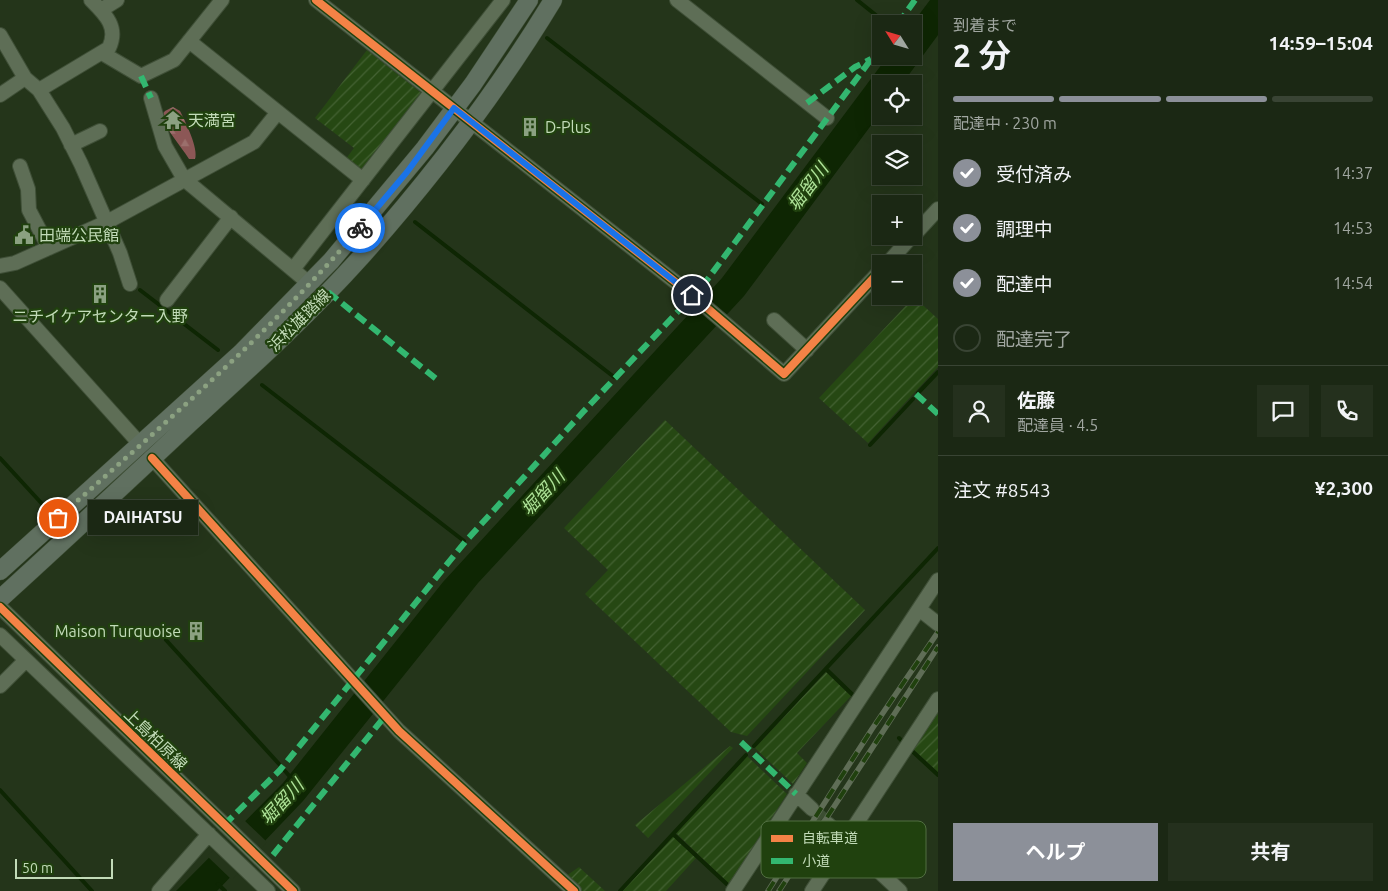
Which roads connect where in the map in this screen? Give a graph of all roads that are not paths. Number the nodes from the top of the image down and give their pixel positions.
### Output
1 (91, 0) edge
2 (117, 0) edge
3 (222, 0) edge
4 (316, 0) edge
5 (503, 0) edge
6 (553, 0) edge
7 (678, 0) edge
8 (525, 1) edge
9 (101, 10) junction
10 (0, 36) edge
11 (189, 41) junction
12 (102, 53) junction
13 (25, 78) junction
14 (39, 90) junction
15 (432, 91) junction
16 (0, 95) edge
17 (151, 98) dead end
18 (454, 108) junction
19 (278, 112) junction
20 (827, 118) dead end
21 (471, 121) junction
22 (100, 131) dead end
23 (71, 145) junction
24 (20, 166) dead end
25 (184, 179) junction
26 (364, 180) junction
27 (938, 208) edge
28 (231, 217) junction
29 (106, 222) junction
30 (922, 226) edge
31 (905, 245) edge
32 (49, 248) junction
33 (895, 255) edge
34 (0, 266) edge
35 (294, 268) junction
36 (872, 280) edge
37 (130, 284) dead end
38 (310, 284) junction
39 (0, 288) edge
40 (167, 300) dead end
41 (774, 320) dead end
42 (807, 350) junction
43 (140, 444) junction
44 (152, 458) junction
45 (0, 571) edge
46 (938, 580) edge
47 (0, 599) edge
48 (0, 607) edge
49 (919, 609) junction
50 (938, 624) edge
51 (0, 635) edge
52 (26, 660) junction
53 (0, 686) edge
54 (938, 699) edge
55 (796, 794) junction
56 (812, 809) tunnel mouth
57 (778, 821) edge
58 (858, 821) edge
59 (211, 837) junction
60 (761, 848) edge
61 (820, 878) edge
62 (886, 878) edge
63 (159, 891) edge
64 (268, 891) edge
65 (293, 891) edge
66 (574, 891) edge
67 (733, 891) edge
68 (812, 891) edge
69 (900, 891) edge

1 - 9 street
2 - 9 street
3 - 11 street
4 - 15 street
5 - 15 street
6 - 21 main road, 浜松雄踏線
7 - 20 street
8 - 18 main road, 浜松雄踏線
9 - 12 street
10 - 13 street
11 - 12 street
11 - 19 street
12 - 14 street
13 - 14 street
13 - 16 street
14 - 23 street
15 - 18 street
15 - 26 street
17 - 25 street
18 - 21 street
18 - 38 main road, 浜松雄踏線
19 - 25 street
19 - 26 street
21 - 42 street
21 - 44 main road, 浜松雄踏線
22 - 23 street
23 - 29 street
24 - 32 street
25 - 28 street
25 - 29 street
26 - 35 street
27 - 30 street
28 - 35 street
28 - 40 street
29 - 32 street
29 - 37 street
31 - 33 street
32 - 34 street
35 - 38 street
36 - 42 street
38 - 43 main road, 浜松雄踏線
39 - 43 street
41 - 42 street
43 - 45 main road, 浜松雄踏線
44 - 47 main road, 浜松雄踏線
44 - 66 street
46 - 49 street
48 - 65 street, 上島柏原線
49 - 50 street
49 - 55 street
51 - 52 street, 上島柏原線
52 - 53 street
52 - 59 street, 上島柏原線
54 - 58 street
55 - 56 street
55 - 57 street
59 - 63 street
59 - 64 street, 上島柏原線
60 - 67 street
61 - 68 street
62 - 69 street

